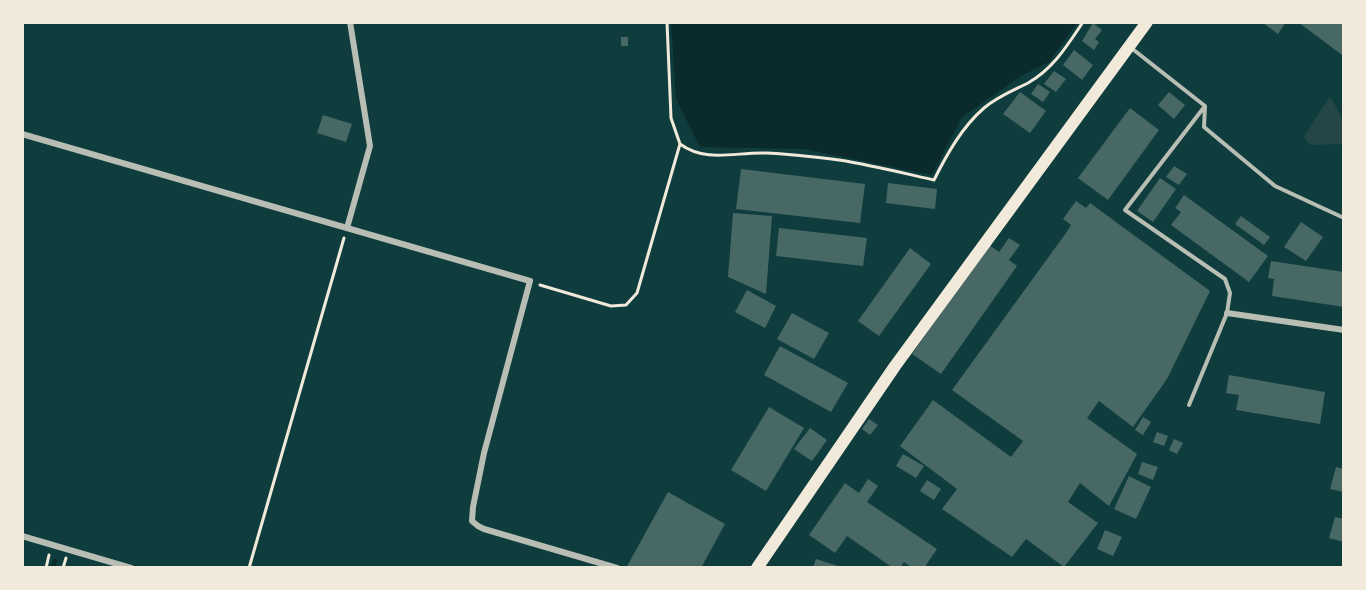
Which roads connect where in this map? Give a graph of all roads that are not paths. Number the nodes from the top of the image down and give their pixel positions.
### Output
1 (350, 22) edge
2 (1147, 22) edge
3 (1130, 46) junction
4 (1205, 106) junction
5 (22, 134) edge
6 (1344, 218) edge
7 (347, 228) junction
8 (1227, 313) junction
9 (1344, 330) edge
10 (1189, 405) dead end
11 (22, 536) edge
12 (131, 567) edge
13 (617, 567) edge
14 (757, 567) edge

1 - 7 street
2 - 3 main road
3 - 4 lane
3 - 14 main road
4 - 6 lane
4 - 8 lane
5 - 7 street
7 - 13 street
8 - 9 street
8 - 10 lane
11 - 12 street

